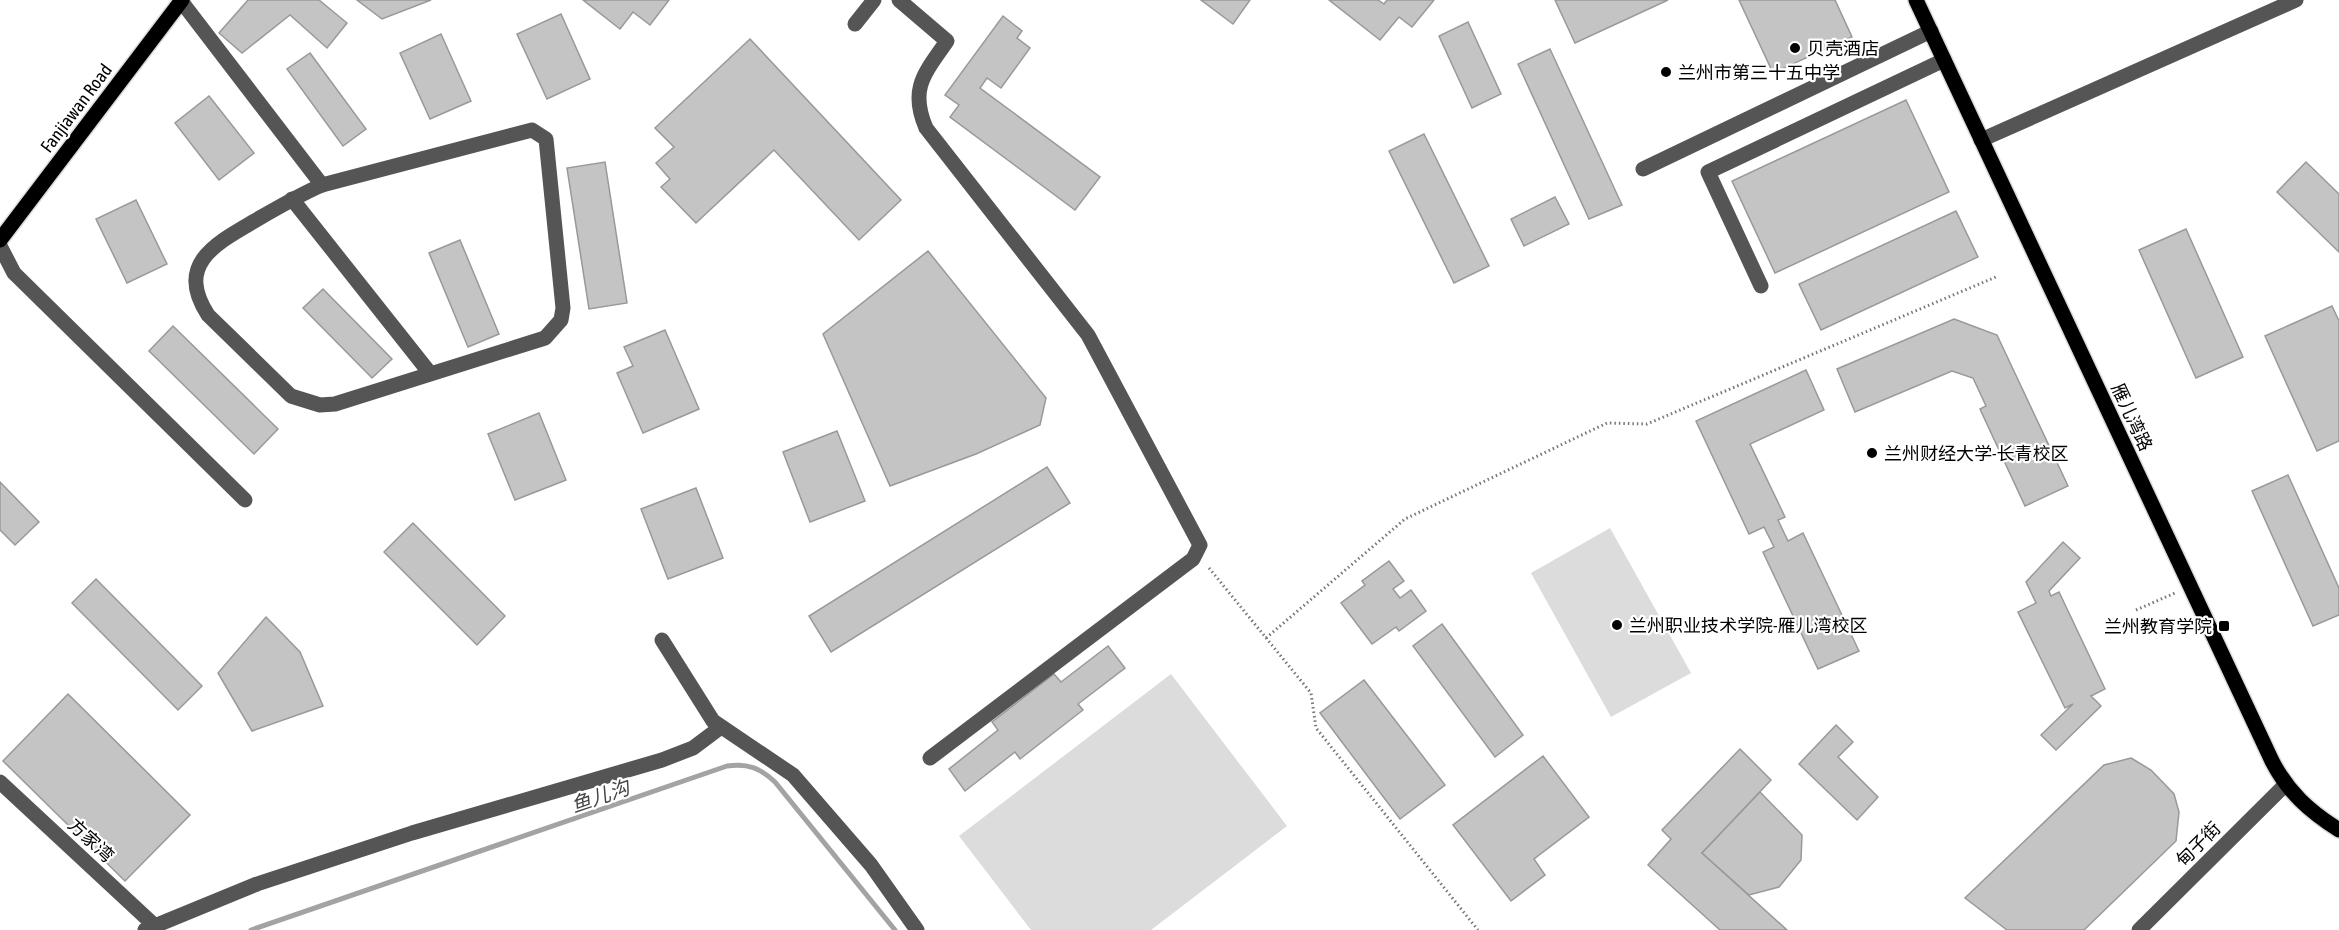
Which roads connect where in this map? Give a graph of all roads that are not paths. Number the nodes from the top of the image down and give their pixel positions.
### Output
1 (874, 0) edge
2 (899, 0) edge
3 (1916, 0) edge
4 (2296, 0) edge
5 (182, 1) edge
6 (855, 24) dead end
7 (1931, 31) junction
8 (1944, 60) junction
9 (1981, 140) junction
10 (1643, 169) dead end
11 (322, 185) junction
12 (292, 199) junction
13 (0, 240) edge
14 (0, 246) edge
15 (1761, 286) dead end
16 (429, 372) junction
17 (245, 500) dead end
18 (662, 640) dead end
19 (721, 727) junction
20 (930, 758) dead end
21 (0, 782) edge
22 (2285, 786) junction
23 (2339, 830) edge
24 (150, 928) edge
25 (917, 930) edge
26 (2139, 930) edge

1 - 6 street
2 - 20 street
3 - 7 main road, 雁儿湾路
4 - 9 street
5 - 11 street
5 - 13 main road, Fanjiawan Road
7 - 8 main road, 雁儿湾路
7 - 10 street
8 - 9 main road, 雁儿湾路
8 - 15 street
9 - 22 main road, 雁儿湾路
11 - 12 street
11 - 16 street
12 - 16 street
12 - 16 street
14 - 17 street
18 - 19 street
19 - 24 street
19 - 25 street
21 - 24 street, 方家湾
22 - 23 main road, 雁儿湾路
22 - 26 street, 甸子街

